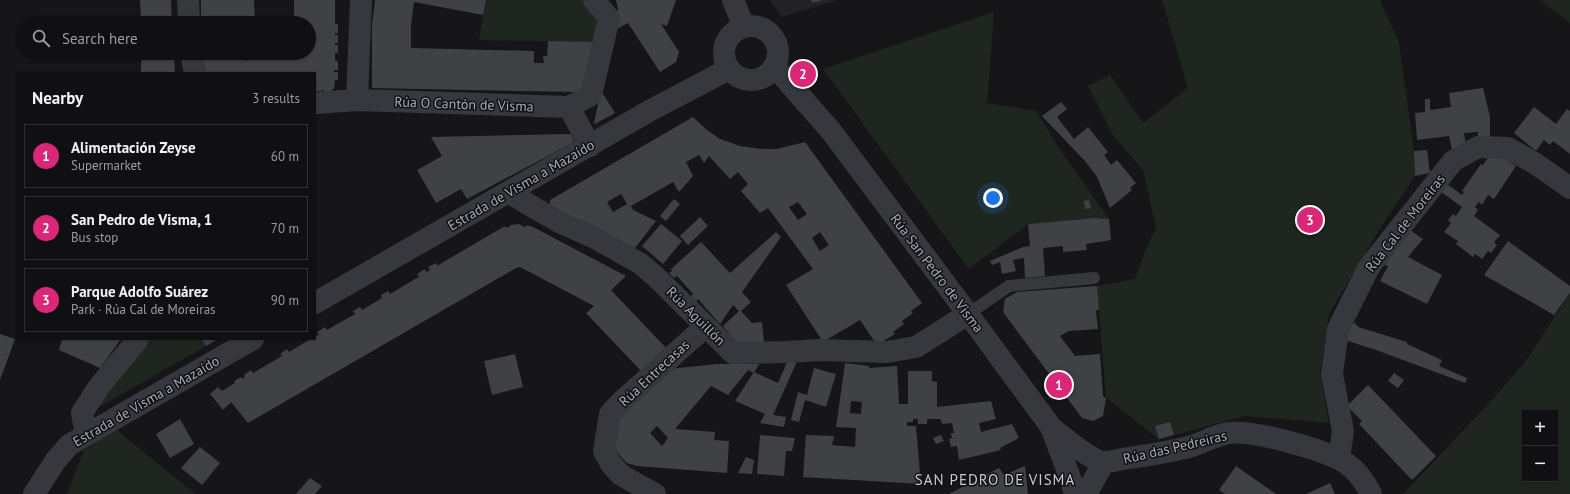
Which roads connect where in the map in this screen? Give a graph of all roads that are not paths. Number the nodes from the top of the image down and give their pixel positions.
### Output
1 (188, 0) edge
2 (361, 0) edge
3 (594, 0) edge
4 (733, 0) edge
5 (189, 16) edge
6 (744, 27) junction
7 (193, 60) edge
8 (774, 66) junction
9 (729, 69) junction
10 (195, 72) edge
11 (357, 100) junction
12 (316, 103) edge
13 (569, 107) junction
14 (590, 146) junction
15 (1570, 188) edge
16 (510, 192) junction
17 (1094, 278) dead end
18 (316, 302) edge
19 (968, 314) junction
20 (706, 326) junction
21 (137, 340) edge
22 (251, 340) edge
23 (1051, 427) junction
24 (86, 435) junction
25 (1339, 459) junction
26 (1104, 462) junction
27 (34, 494) edge
28 (655, 494) edge
29 (1075, 494) edge
30 (1086, 494) edge
31 (1371, 494) edge

1 - 5 street
2 - 11 street
3 - 13 street
4 - 6 street
6 - 8 street
6 - 9 street
7 - 10 street
8 - 9 street
8 - 19 street, Rúa San Pedro de Visma
9 - 14 street, Estrada de Visma a Mazaído
11 - 12 street, Rúa O Cantón de Visma
11 - 13 street, Rúa O Cantón de Visma
13 - 14 street
14 - 16 street, Estrada de Visma a Mazaído
15 - 25 street, Rúa Cal de Moreiras
16 - 18 street, Estrada de Visma a Mazaído
16 - 20 street, Rúa Aguillón
17 - 19 lane
19 - 20 street, Rúa Aguillón
19 - 23 street, Rúa San Pedro de Visma
20 - 28 street, Rúa Entrecasas
21 - 24 street
22 - 24 street, Estrada de Visma a Mazaído
23 - 26 street, Rúa das Pedreiras
23 - 29 street, Rúa San Pedro de Visma
24 - 27 street, Estrada de Visma a Mazaído
25 - 26 street, Rúa das Pedreiras
25 - 31 street, Rúa das Pedreiras
26 - 30 street, Rúa das Pedreiras

